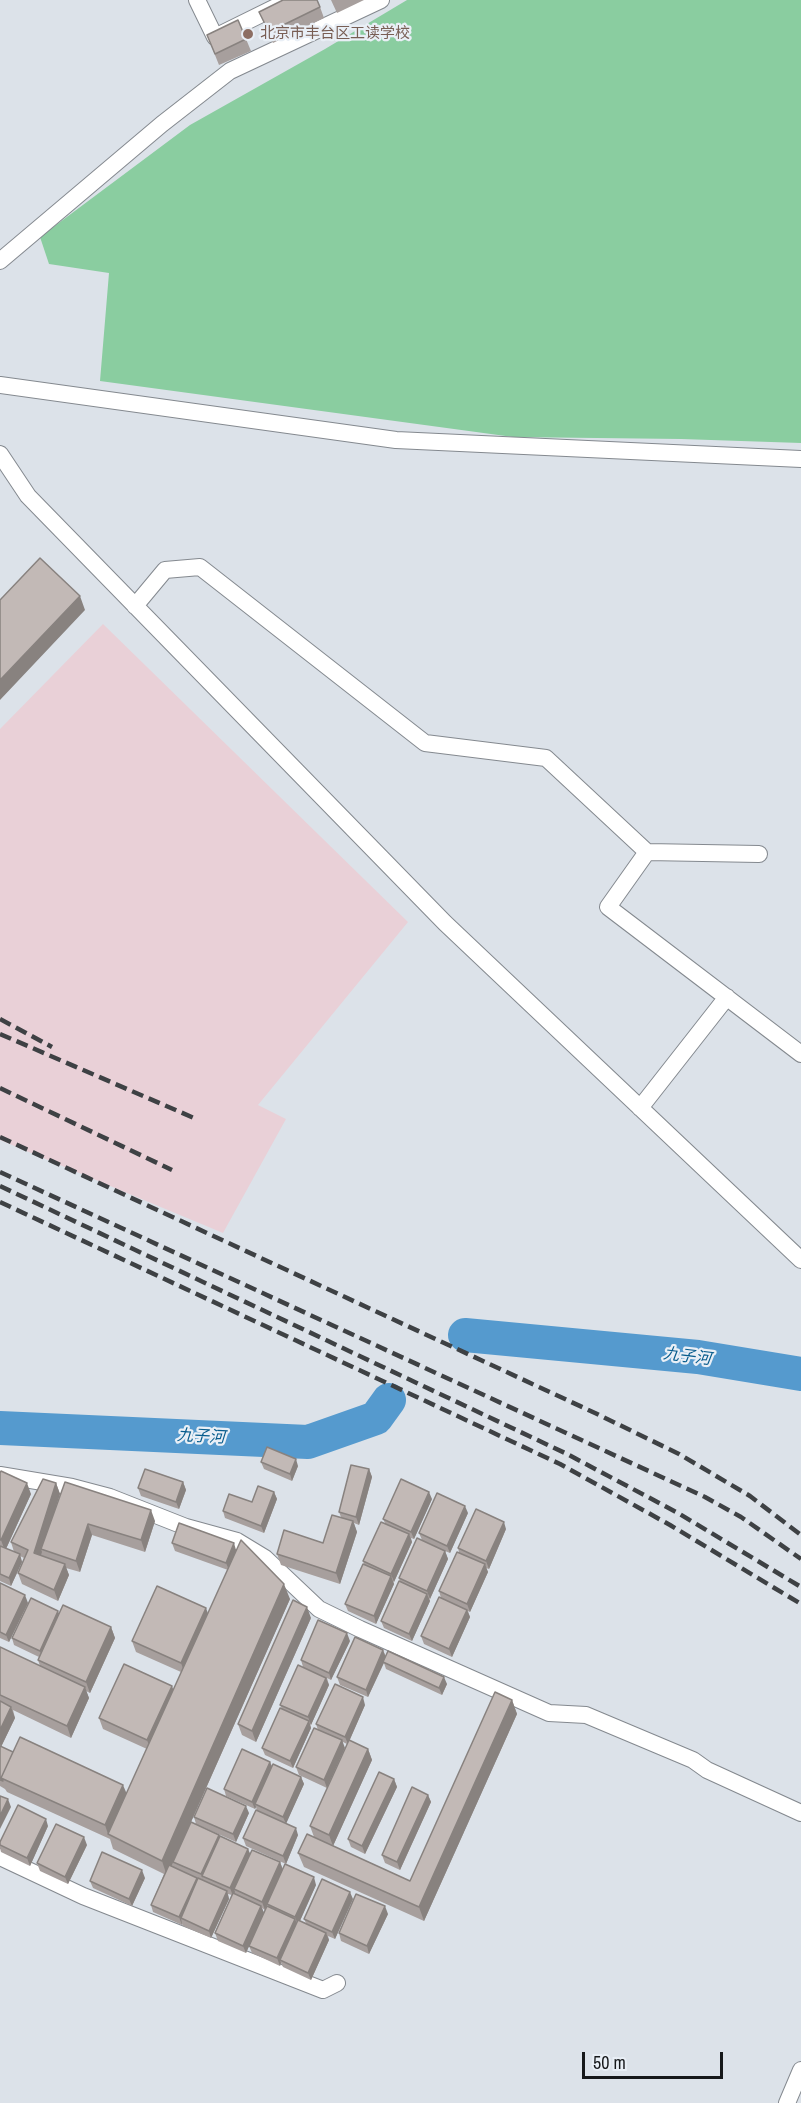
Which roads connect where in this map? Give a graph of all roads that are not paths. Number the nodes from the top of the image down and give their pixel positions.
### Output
1 (197, 0) edge
2 (290, 0) edge
3 (381, 0) edge
4 (0, 261) edge
5 (0, 385) edge
6 (0, 454) edge
7 (801, 459) edge
8 (135, 606) junction
9 (647, 852) junction
10 (759, 854) dead end
11 (727, 997) junction
12 (801, 1054) edge
13 (640, 1108) junction
14 (801, 1260) edge
15 (0, 1475) edge
16 (801, 1813) edge
17 (0, 1857) edge
18 (337, 1983) dead end
19 (801, 2070) edge
20 (787, 2103) edge

1 - 2 street
3 - 4 street
5 - 7 street
6 - 8 street
8 - 9 street
8 - 13 street
9 - 10 street
9 - 11 street
11 - 12 street
11 - 13 street
13 - 14 street
15 - 16 street
17 - 18 street
19 - 20 street

